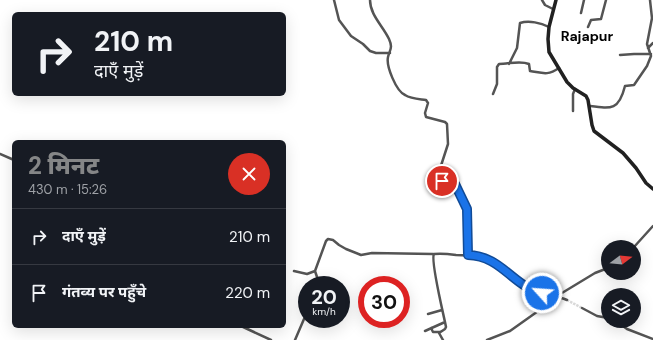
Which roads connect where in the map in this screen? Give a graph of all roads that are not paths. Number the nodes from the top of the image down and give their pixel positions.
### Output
1 (334, 0) edge
2 (370, 0) edge
3 (542, 0) edge
4 (556, 0) edge
5 (584, 0) edge
6 (606, 0) edge
7 (651, 2) edge
8 (553, 10) junction
9 (581, 13) dead end
10 (549, 27) junction
11 (588, 27) dead end
12 (653, 43) edge
13 (648, 48) junction
14 (390, 53) junction
15 (651, 54) junction
16 (620, 55) dead end
17 (509, 64) junction
18 (559, 68) junction
19 (575, 88) junction
20 (493, 94) dead end
21 (590, 106) junction
22 (573, 111) dead end
23 (0, 154) edge
24 (12, 159) edge
25 (653, 189) edge
26 (653, 226) edge
27 (640, 240) edge
28 (435, 254) junction
29 (468, 255) junction
30 (294, 271) dead end
31 (315, 271) junction
32 (601, 271) edge
33 (317, 276) edge
34 (557, 296) junction
35 (568, 300) tunnel mouth
36 (582, 308) tunnel mouth
37 (442, 310) junction
38 (428, 314) dead end
39 (601, 317) edge
40 (445, 322) junction
41 (245, 328) edge
42 (300, 328) edge
43 (431, 328) junction
44 (626, 328) edge
45 (425, 331) dead end
46 (440, 332) junction
47 (653, 339) edge
48 (271, 340) edge
49 (295, 340) edge
50 (442, 340) edge
51 (488, 340) edge

1 - 14 street
2 - 14 street
3 - 8 street
4 - 8 street
5 - 9 street
6 - 11 street
7 - 13 street
8 - 10 street
10 - 17 street
10 - 18 street
12 - 13 street
13 - 15 street
14 - 29 street
15 - 16 street
15 - 21 street
17 - 18 street
17 - 20 street
18 - 19 street
19 - 21 street
19 - 22 street
21 - 25 street
23 - 24 street
26 - 27 street
28 - 29 street
28 - 31 street
28 - 37 street
29 - 34 street
30 - 31 street
31 - 33 street
32 - 34 street
34 - 35 street
34 - 51 street
36 - 39 street
37 - 38 street
37 - 40 street
40 - 43 street
40 - 46 street
41 - 48 street
42 - 49 street
43 - 45 street
43 - 46 street
44 - 47 street
46 - 50 street

